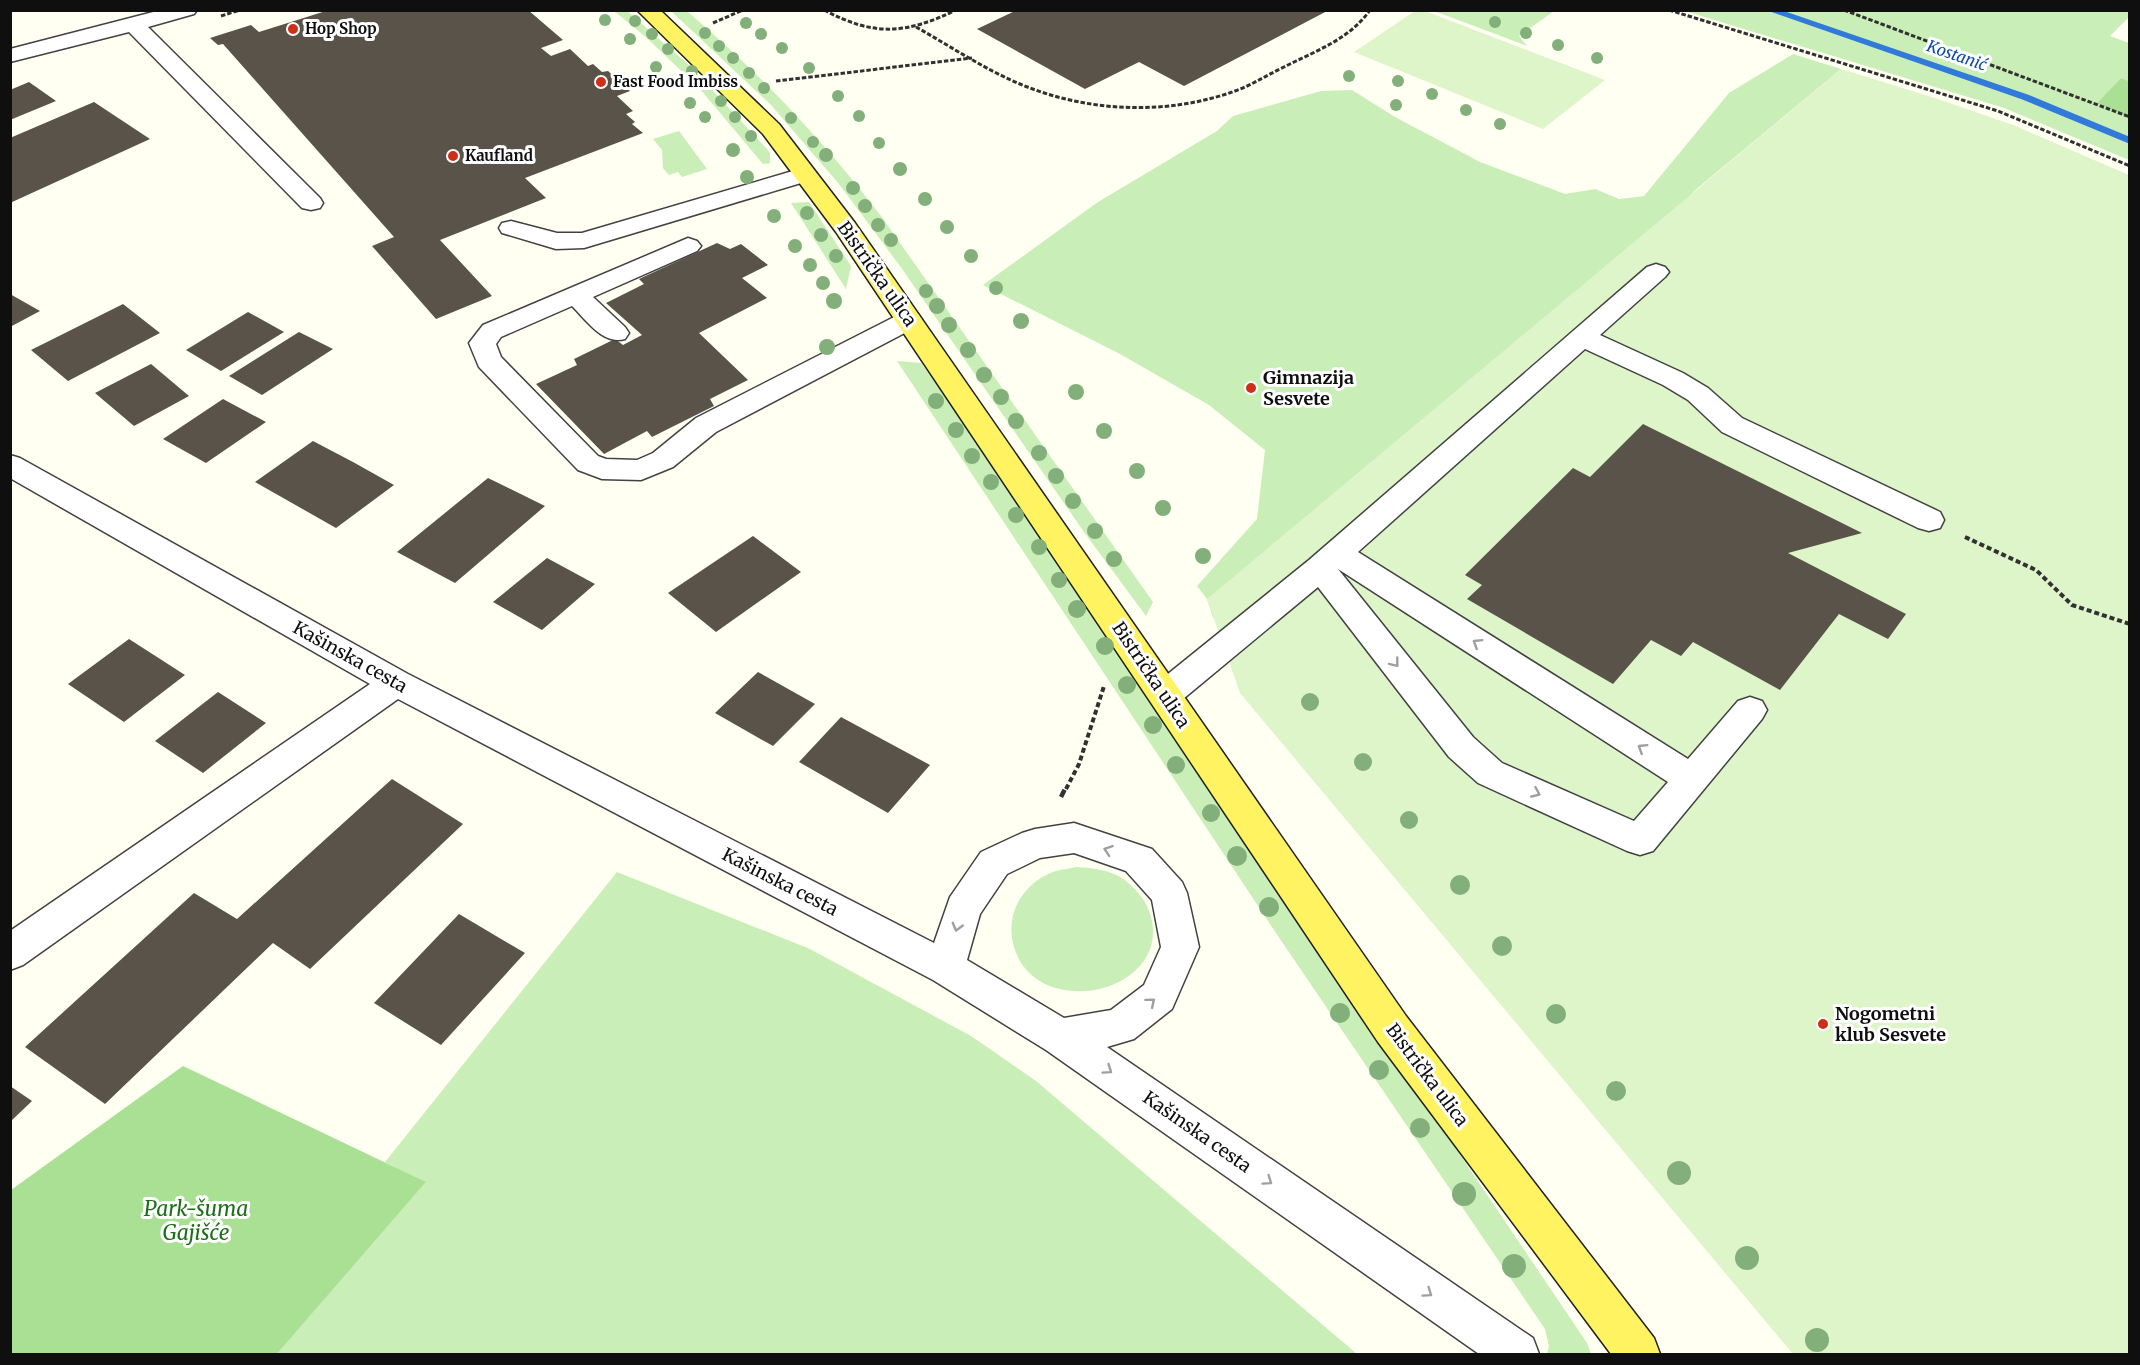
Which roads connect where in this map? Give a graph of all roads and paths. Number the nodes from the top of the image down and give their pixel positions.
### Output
1 (187, 10) edge
2 (647, 10) edge
3 (743, 10) edge
4 (824, 10) edge
5 (956, 10) edge
6 (1370, 10) edge
7 (1669, 10) edge
8 (1844, 10) edge
9 (712, 23) dead end
10 (134, 25) junction
11 (916, 27) junction
12 (13, 52) edge
13 (973, 58) junction
14 (776, 81) dead end
15 (2130, 117) edge
16 (2130, 166) edge
17 (803, 175) junction
18 (311, 203) dead end
19 (511, 228) dead end
20 (688, 246) dead end
21 (1656, 272) dead end
22 (575, 295) junction
23 (909, 320) junction
24 (616, 333) dead end
25 (1582, 337) junction
26 (10, 465) edge
27 (1929, 520) joint
28 (1328, 561) junction
29 (1424, 610) junction
30 (2130, 624) edge
31 (1376, 638) junction
32 (396, 683) junction
33 (1104, 686) dead end
34 (1165, 695) junction
35 (1750, 710) dead end
36 (1691, 779) junction
37 (1035, 844) junction
38 (10, 953) edge
39 (946, 968) junction
40 (1060, 1037) junction
41 (1517, 1354) edge
42 (1638, 1354) edge

1 - 10 street
2 - 17 main road, Bistrička ulica
3 - 9 path
4 - 11 path
5 - 11 path
6 - 13 path
7 - 16 path
8 - 15 path
10 - 12 street
10 - 18 street
11 - 13 path
13 - 14 path
17 - 19 street
17 - 23 main road, Bistrička ulica
20 - 22 street
21 - 25 street
22 - 23 street
22 - 24 street
23 - 34 main road, Bistrička ulica
25 - 27 street
25 - 28 street
26 - 32 street, Kašinska cesta
27 - 30 path
28 - 29 street
28 - 31 street
28 - 34 street
29 - 31 street
36 -> 29 street
31 -> 36 street
32 - 38 street
32 - 39 street, Kašinska cesta
33 - 37 path
34 - 42 main road, Bistrička ulica
35 - 36 street
37 -> 39 street
40 -> 37 street
39 - 40 street, Kašinska cesta
40 -> 41 street, Kašinska cesta

